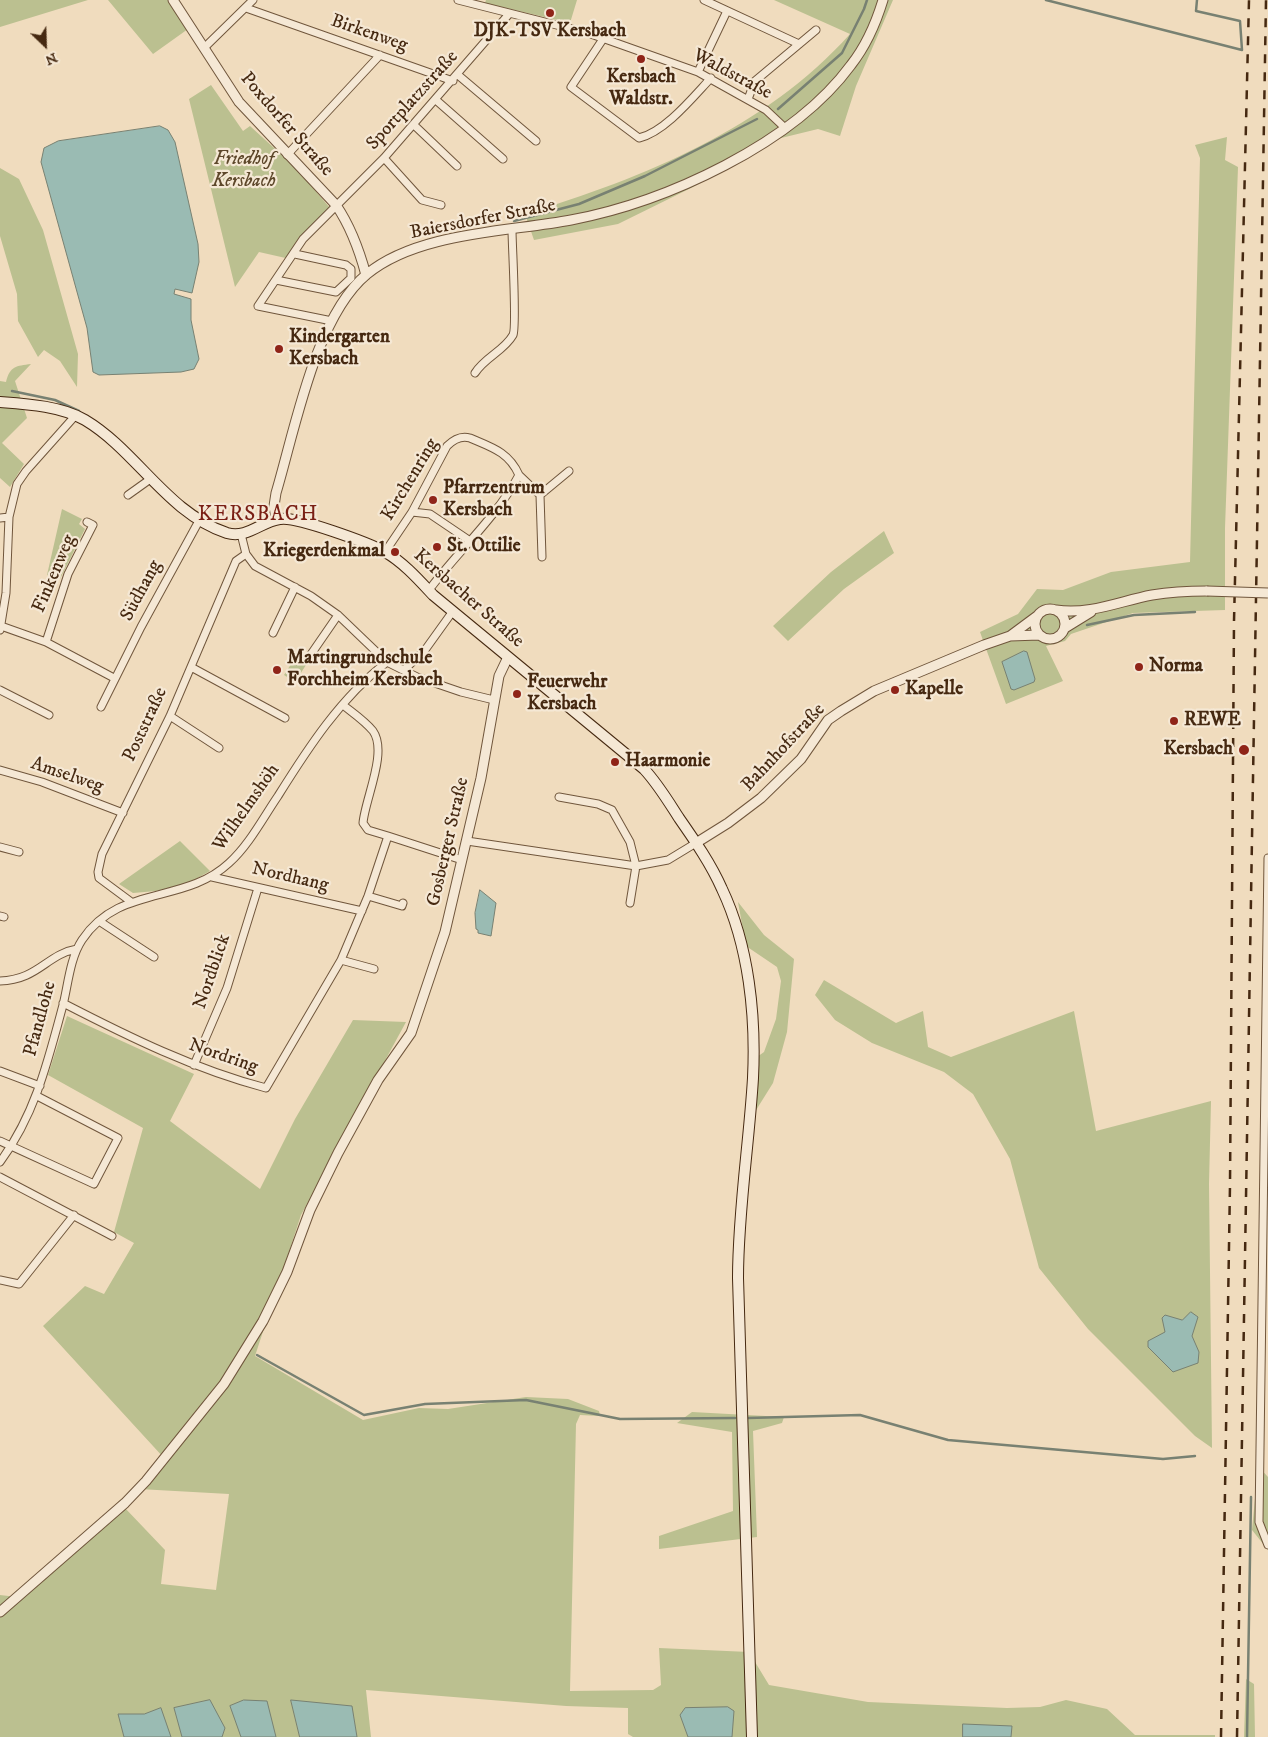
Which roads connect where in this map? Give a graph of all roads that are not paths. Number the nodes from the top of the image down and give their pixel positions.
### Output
1 (173, 0) edge
2 (254, 0) edge
3 (458, 0) edge
4 (704, 0) edge
5 (883, 0) edge
6 (482, 3) edge
7 (246, 8) junction
8 (727, 11) junction
9 (509, 14) junction
10 (816, 30) dead end
11 (603, 39) junction
12 (799, 44) junction
13 (205, 47) junction
14 (380, 55) junction
15 (698, 72) junction
16 (455, 78) junction
17 (711, 78) junction
18 (748, 99) junction
19 (436, 100) junction
20 (414, 125) junction
21 (784, 127) junction
22 (536, 141) dead end
23 (287, 155) junction
24 (384, 158) junction
25 (503, 159) dead end
26 (458, 166) dead end
27 (336, 205) junction
28 (441, 205) dead end
29 (512, 230) junction
30 (295, 254) junction
31 (366, 275) junction
32 (276, 280) junction
33 (332, 321) junction
34 (475, 373) dead end
35 (0, 402) edge
36 (76, 416) junction
37 (569, 470) dead end
38 (519, 475) junction
39 (150, 480) junction
40 (128, 495) dead end
41 (540, 495) junction
42 (412, 512) junction
43 (0, 518) edge
44 (10, 518) junction
45 (200, 519) junction
46 (276, 519) junction
47 (87, 522) dead end
48 (241, 534) junction
49 (470, 540) junction
50 (385, 552) junction
51 (246, 554) junction
52 (542, 557) dead end
53 (295, 587) junction
54 (429, 590) junction
55 (1268, 593) edge
56 (1056, 610) junction
57 (1093, 610) junction
58 (453, 612) junction
59 (2, 614) edge
60 (338, 615) junction
61 (1036, 616) junction
62 (0, 628) edge
63 (1065, 628) junction
64 (273, 634) dead end
65 (1039, 635) junction
66 (1010, 636) junction
67 (46, 642) junction
68 (508, 657) junction
69 (307, 660) dead end
70 (387, 662) junction
71 (191, 667) junction
72 (404, 670) junction
73 (114, 678) junction
74 (0, 690) edge
75 (494, 700) junction
76 (343, 705) junction
77 (101, 707) dead end
78 (49, 716) dead end
79 (170, 716) junction
80 (285, 718) dead end
81 (219, 748) dead end
82 (0, 770) edge
83 (559, 797) dead end
84 (123, 813) junction
85 (388, 836) junction
86 (693, 839) junction
87 (467, 841) junction
88 (0, 847) edge
89 (19, 852) dead end
90 (1268, 858) edge
91 (462, 860) junction
92 (636, 866) junction
93 (212, 877) junction
94 (258, 888) junction
95 (368, 896) junction
96 (130, 901) junction
97 (403, 903) dead end
98 (630, 903) dead end
99 (362, 911) junction
100 (99, 921) junction
101 (78, 949) junction
102 (154, 957) dead end
103 (341, 960) junction
104 (374, 969) dead end
105 (0, 981) edge
106 (63, 1003) junction
107 (194, 1065) junction
108 (0, 1071) edge
109 (40, 1086) junction
110 (37, 1096) junction
111 (0, 1141) edge
112 (12, 1146) junction
113 (0, 1162) edge
114 (0, 1177) edge
115 (74, 1215) junction
116 (112, 1236) dead end
117 (0, 1280) edge
118 (1268, 1545) edge
119 (0, 1612) edge
120 (752, 1737) edge

1 - 13 street, Poxdorfer Straße
2 - 7 street
3 - 6 street, Waldstraße
4 - 8 street
5 - 21 street, Baiersdorfer Straße
6 - 9 street, Waldstraße
7 - 13 street
7 - 14 street, Birkenweg
8 - 12 street
8 - 15 street
9 - 11 street, Waldstraße
9 - 16 street, Sportplatzstraße
10 - 12 street
11 - 15 street, Waldstraße
11 - 17 street
12 - 18 street
13 - 23 street, Poxdorfer Straße
14 - 16 street, Birkenweg
14 - 23 street
15 - 17 street, Waldstraße
16 - 19 street, Sportplatzstraße
16 - 22 street
17 - 18 street, Waldstraße
18 - 21 street, Waldstraße
19 - 20 street, Sportplatzstraße
19 - 25 street
20 - 24 street, Sportplatzstraße
20 - 26 street
21 - 29 street, Baiersdorfer Straße
23 - 27 street, Poxdorfer Straße
24 - 27 street, Sportplatzstraße
24 - 28 street
27 - 30 street, Sportplatzstraße
27 - 31 street, Poxdorfer Straße
29 - 31 street, Baiersdorfer Straße
29 - 34 street
30 - 32 street, Sportplatzstraße
30 - 32 street
31 - 33 street, Baiersdorfer Straße
32 - 33 street, Sportplatzstraße
33 - 46 street, Baiersdorfer Straße
35 - 36 main road
36 - 39 main road
36 - 44 street
37 - 41 street
38 - 41 street, Kirchenring
38 - 42 street, Kirchenring
38 - 49 street
39 - 40 street
39 - 45 main road
41 - 52 street
42 - 49 street
42 - 50 street, Kirchenring
43 - 44 street
44 - 59 street
45 - 48 main road
45 - 73 street, Südhang
46 - 48 main road, Kersbacher Straße
46 - 50 main road, Kersbacher Straße
47 - 67 street, Finkenweg
48 - 51 street
49 - 54 street
50 - 54 main road, Kersbacher Straße
51 - 53 street
51 - 71 street, Poststraße
53 - 60 street
53 - 64 street
54 - 58 main road, Kersbacher Straße
55 - 57 street, bridge
56 - 57 street
56 - 61 street
56 - 63 street
57 - 63 street
58 - 68 main road, Kersbacher Straße
58 - 72 street
59 - 62 street
60 - 69 street
60 - 70 street
61 - 65 street
61 - 66 street
62 - 67 street
63 - 65 street
65 - 66 street
66 - 86 street, Bahnhofstraße
67 - 73 street
68 - 75 street, Gosberger Straße
68 - 86 main road, Kersbacher Straße
70 - 72 street
70 - 76 street, Wilhelmshöh
71 - 79 street, Poststraße
71 - 80 street
72 - 75 street
73 - 77 street, Südhang
74 - 78 street
75 - 87 street, Gosberger Straße
76 - 85 street
76 - 93 street, Wilhelmshöh
79 - 81 street
79 - 84 street, Poststraße
82 - 84 street, Amselweg
83 - 92 street
84 - 96 street, Poststraße
85 - 91 street
85 - 95 street, Nordring
86 - 92 street
86 - 120 main road, Kersbacher Straße
87 - 91 street, Gosberger Straße
87 - 92 street
88 - 89 street
90 - 118 street
91 - 119 street, Gosberger Straße
92 - 98 street
93 - 94 street, Nordhang
93 - 96 street, Wilhelmshöh
94 - 99 street, Nordhang
94 - 107 street, Nordblick
95 - 97 street
95 - 99 street, Nordring
96 - 100 street, Wilhelmshöh
99 - 103 street, Nordring
100 - 101 street, Wilhelmshöh
100 - 102 street
101 - 105 street
101 - 106 street, Pfandlohe
103 - 104 street
103 - 107 street, Nordring
106 - 107 street, Nordring
106 - 109 street, Pfandlohe
108 - 109 street
109 - 110 street, Pfandlohe
110 - 112 street, Pfandlohe
110 - 112 street
111 - 112 street
112 - 113 street, Pfandlohe
114 - 115 street
115 - 116 street
115 - 117 street

